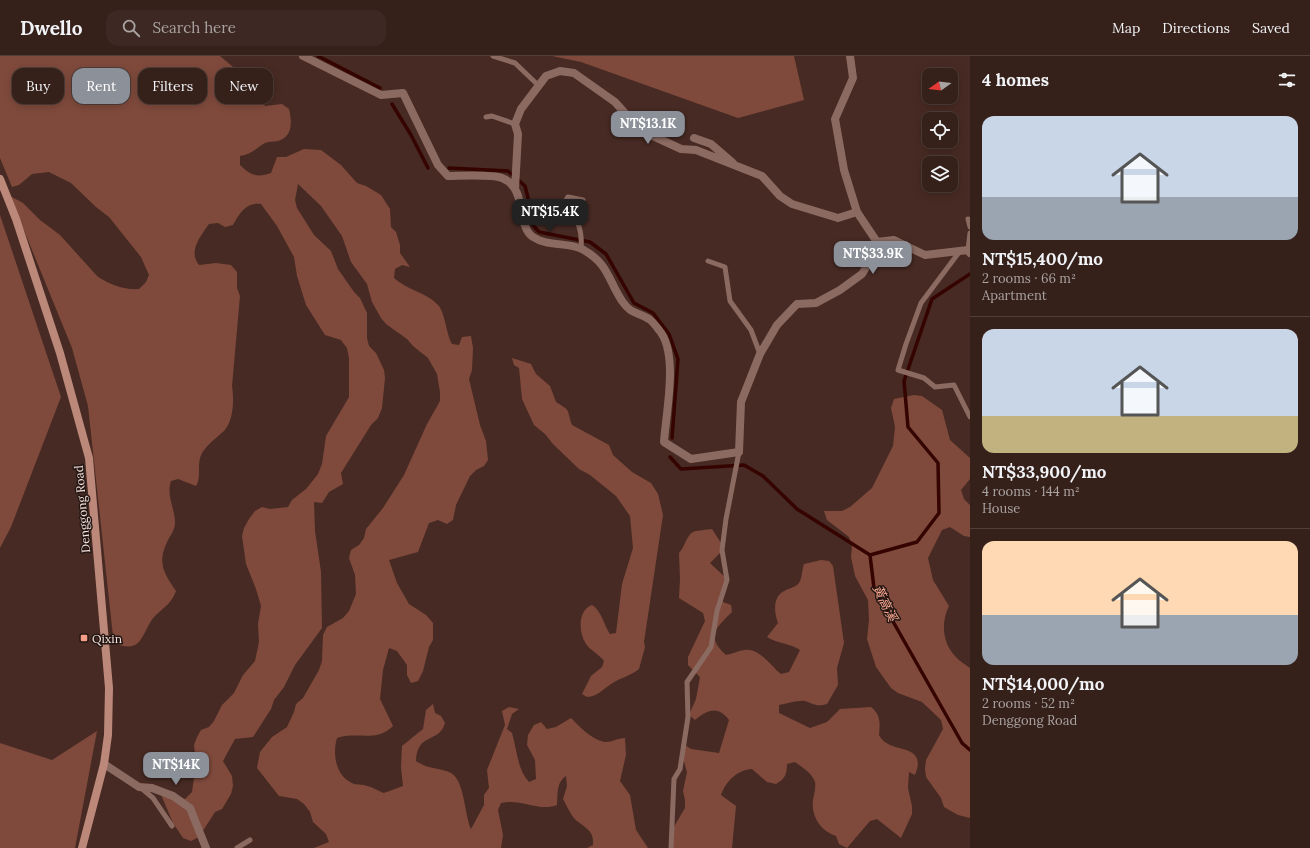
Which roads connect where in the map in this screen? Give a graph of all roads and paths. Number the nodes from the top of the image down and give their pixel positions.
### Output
1 (303, 56) edge
2 (492, 56) edge
3 (850, 56) edge
4 (539, 86) junction
5 (486, 117) dead end
6 (515, 124) junction
7 (694, 138) dead end
8 (738, 167) junction
9 (0, 178) edge
10 (515, 189) junction
11 (583, 200) dead end
12 (858, 212) junction
13 (968, 220) dead end
14 (970, 227) edge
15 (970, 233) edge
16 (877, 242) junction
17 (581, 248) junction
18 (966, 252) edge
19 (708, 260) dead end
20 (760, 354) junction
21 (970, 417) edge
22 (739, 452) junction
23 (104, 764) junction
24 (139, 787) junction
25 (172, 826) dead end
26 (250, 840) dead end
27 (82, 848) edge
28 (206, 848) edge
29 (237, 848) edge
30 (671, 848) edge

1 - 10 street
2 - 4 lane
3 - 12 street
4 - 6 street
4 - 8 street
5 - 6 lane
6 - 10 street
7 - 8 street
8 - 12 street
9 - 23 street, Denggong Road
10 - 17 street
11 - 17 lane
12 - 16 street
13 - 14 lane
15 - 18 lane
16 - 18 street
16 - 20 street
17 - 22 street
18 - 21 lane
19 - 20 lane
20 - 22 street
22 - 30 lane
23 - 24 street
23 - 27 street, Denggong Road
24 - 25 lane
24 - 28 street
26 - 29 lane

